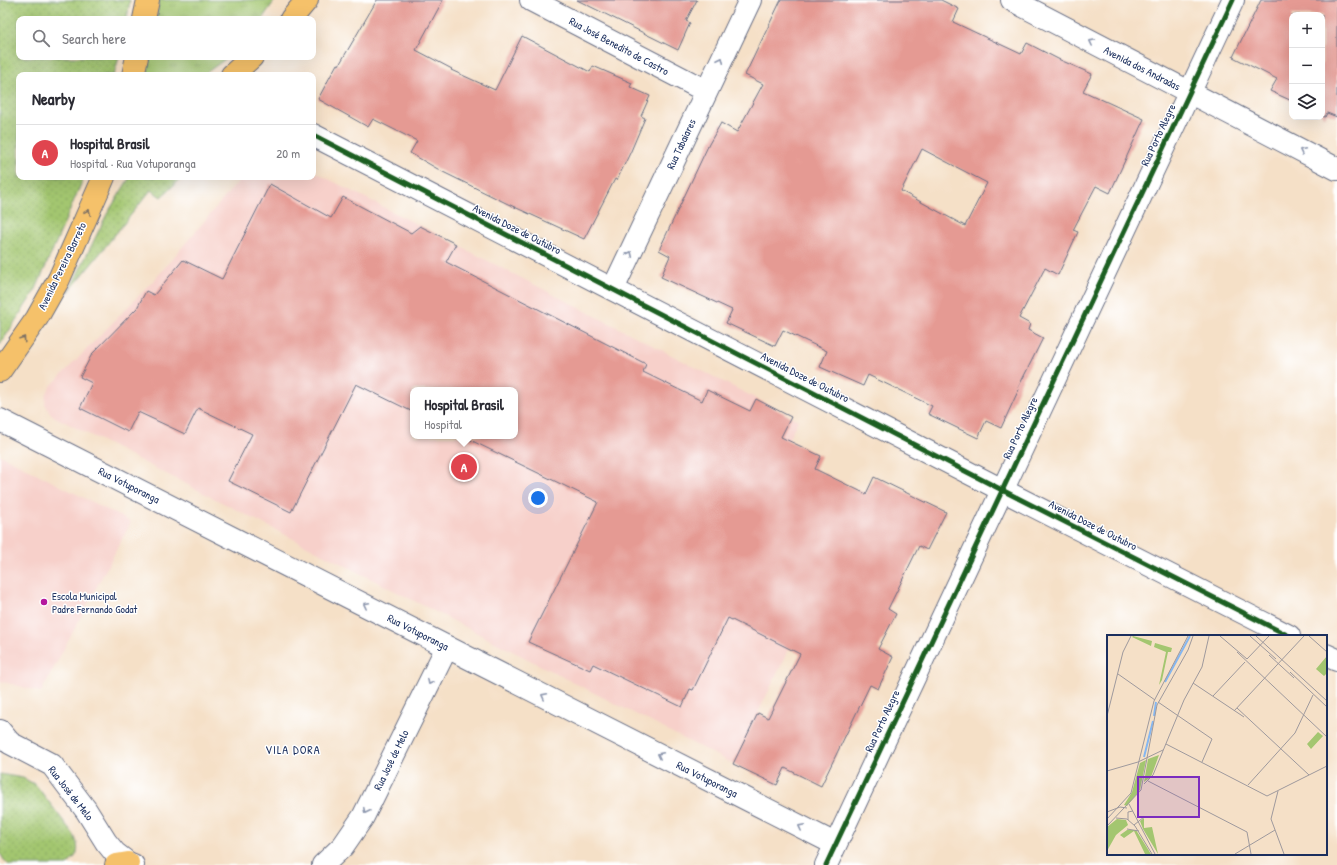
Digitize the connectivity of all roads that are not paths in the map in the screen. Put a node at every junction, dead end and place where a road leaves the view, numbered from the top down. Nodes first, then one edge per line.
1 (148, 0) edge
2 (307, 0) edge
3 (531, 0) edge
4 (750, 0) edge
5 (1012, 0) edge
6 (1233, 0) edge
7 (145, 16) edge
8 (294, 16) edge
9 (136, 60) edge
10 (249, 60) edge
11 (133, 72) edge
12 (235, 72) edge
13 (706, 91) junction
14 (1189, 92) junction
15 (316, 137) edge
16 (1337, 169) edge
17 (103, 180) edge
18 (613, 289) junction
19 (0, 371) edge
20 (0, 420) edge
21 (1002, 490) junction
22 (1287, 635) edge
23 (447, 647) junction
24 (1327, 655) edge
25 (1337, 660) edge
26 (0, 731) edge
27 (835, 844) junction
28 (125, 864) edge
29 (323, 865) edge
30 (826, 865) edge

1 - 7 main road
2 - 8 main road
3 - 13 street, Rua José Benedito de Castro
13 -> 4 street, Rua Tabaiares
14 -> 5 street, Avenida dos Andradas
6 - 14 street, Rua Porto Alegre
9 - 11 main road
10 - 12 main road
18 -> 13 street, Rua Tabaiares
16 -> 14 street, Avenida dos Andradas
14 - 21 street, Rua Porto Alegre
15 - 18 street, Avenida Doze de Outubro
19 -> 17 main road, Avenida Pereira Barreto
18 - 21 street, Avenida Doze de Outubro
23 -> 20 street, Rua Votuporanga
21 - 22 street, Avenida Doze de Outubro
21 - 27 street, Rua Porto Alegre
27 -> 23 street, Rua Votuporanga
23 -> 29 street, Rua José de Melo
24 - 25 street
26 - 28 street, Rua José de Melo
27 - 30 street, Rua Porto Alegre

